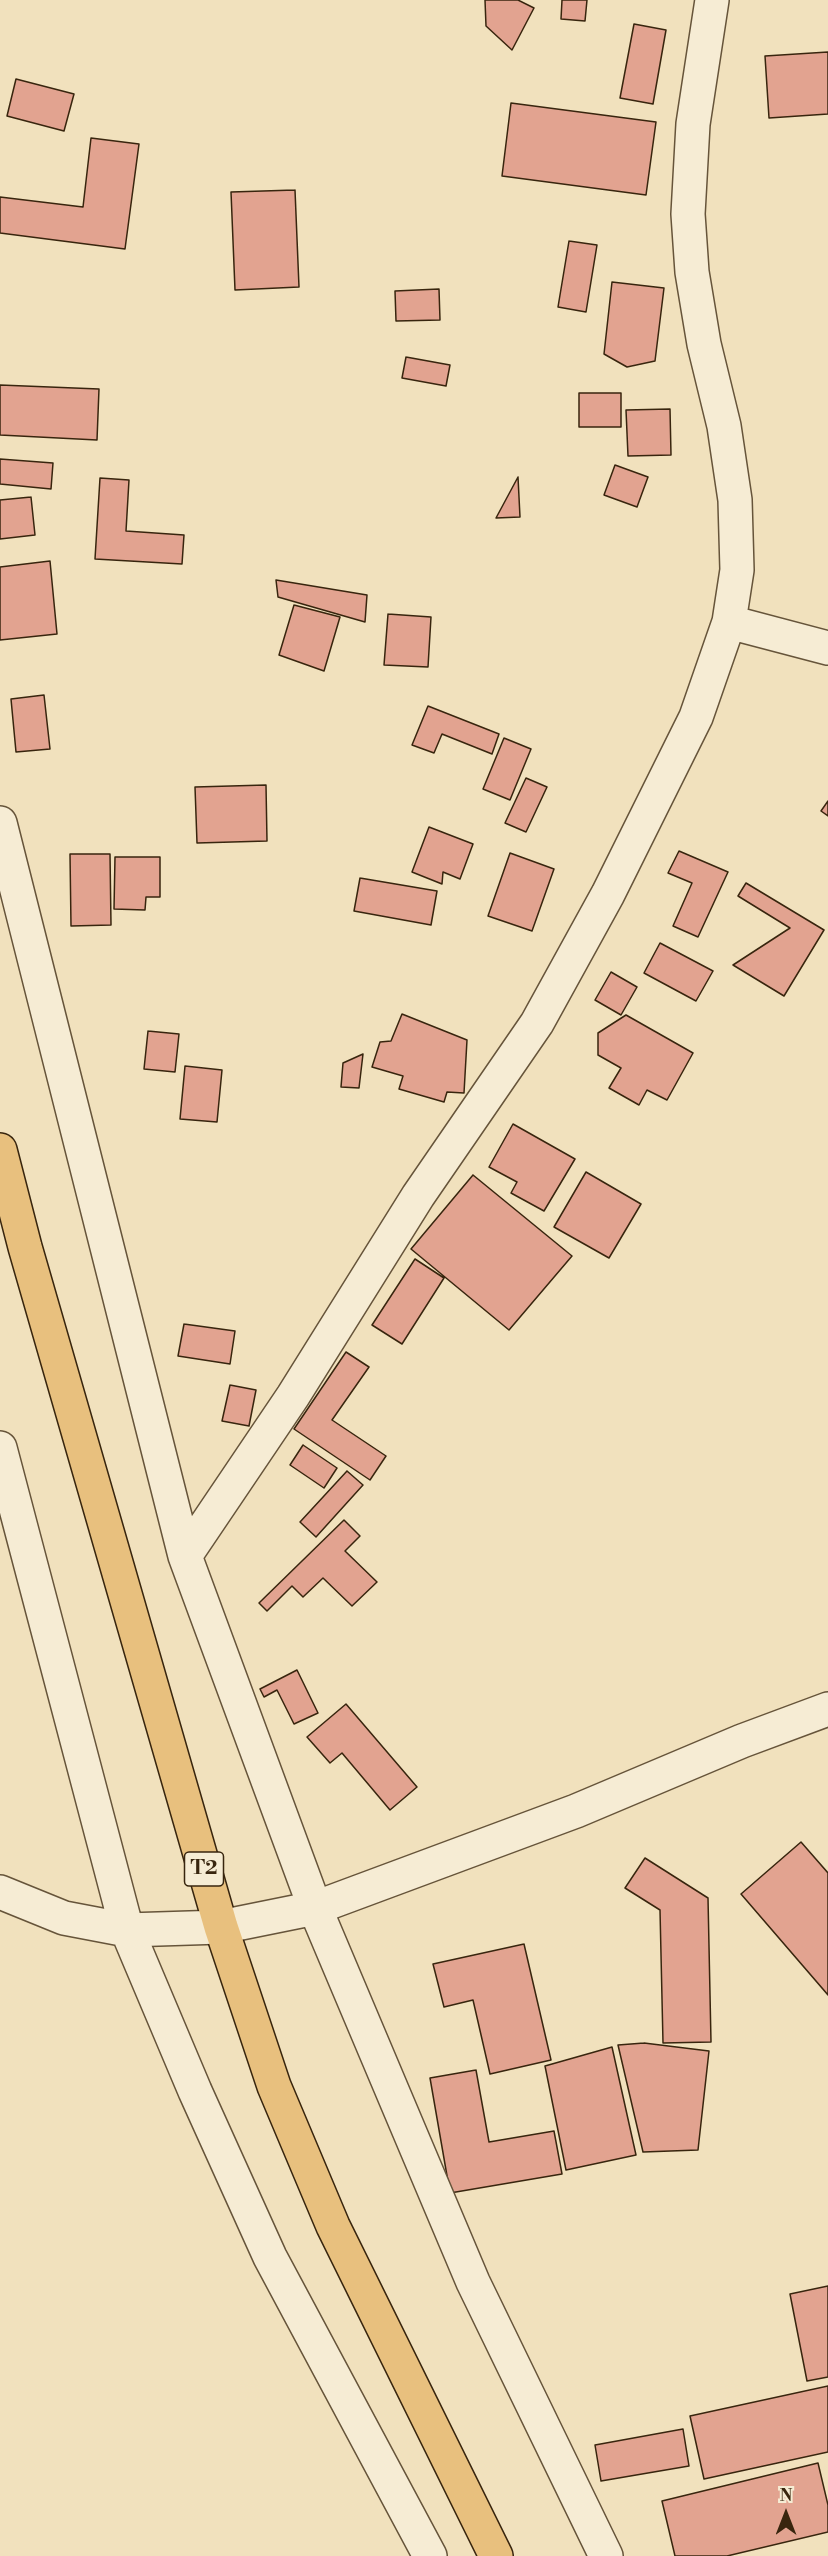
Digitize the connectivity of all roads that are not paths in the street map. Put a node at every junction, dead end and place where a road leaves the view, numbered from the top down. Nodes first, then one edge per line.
1 (712, 0) edge
2 (729, 622) junction
3 (828, 648) edge
4 (0, 823) edge
5 (0, 1150) edge
6 (0, 1448) edge
7 (185, 1556) junction
8 (828, 1709) edge
9 (0, 1892) edge
10 (315, 1908) junction
11 (221, 1928) junction
12 (127, 1930) junction
13 (430, 2556) edge
14 (496, 2556) edge
15 (606, 2556) edge

1 - 2 street
2 - 3 street
2 - 7 street
4 - 7 street
5 - 11 highway, T2
6 - 12 street
7 - 10 street
8 - 10 street
9 - 12 street
10 - 11 street
10 - 15 street
11 - 12 street
11 - 14 highway, T2
12 - 13 street

